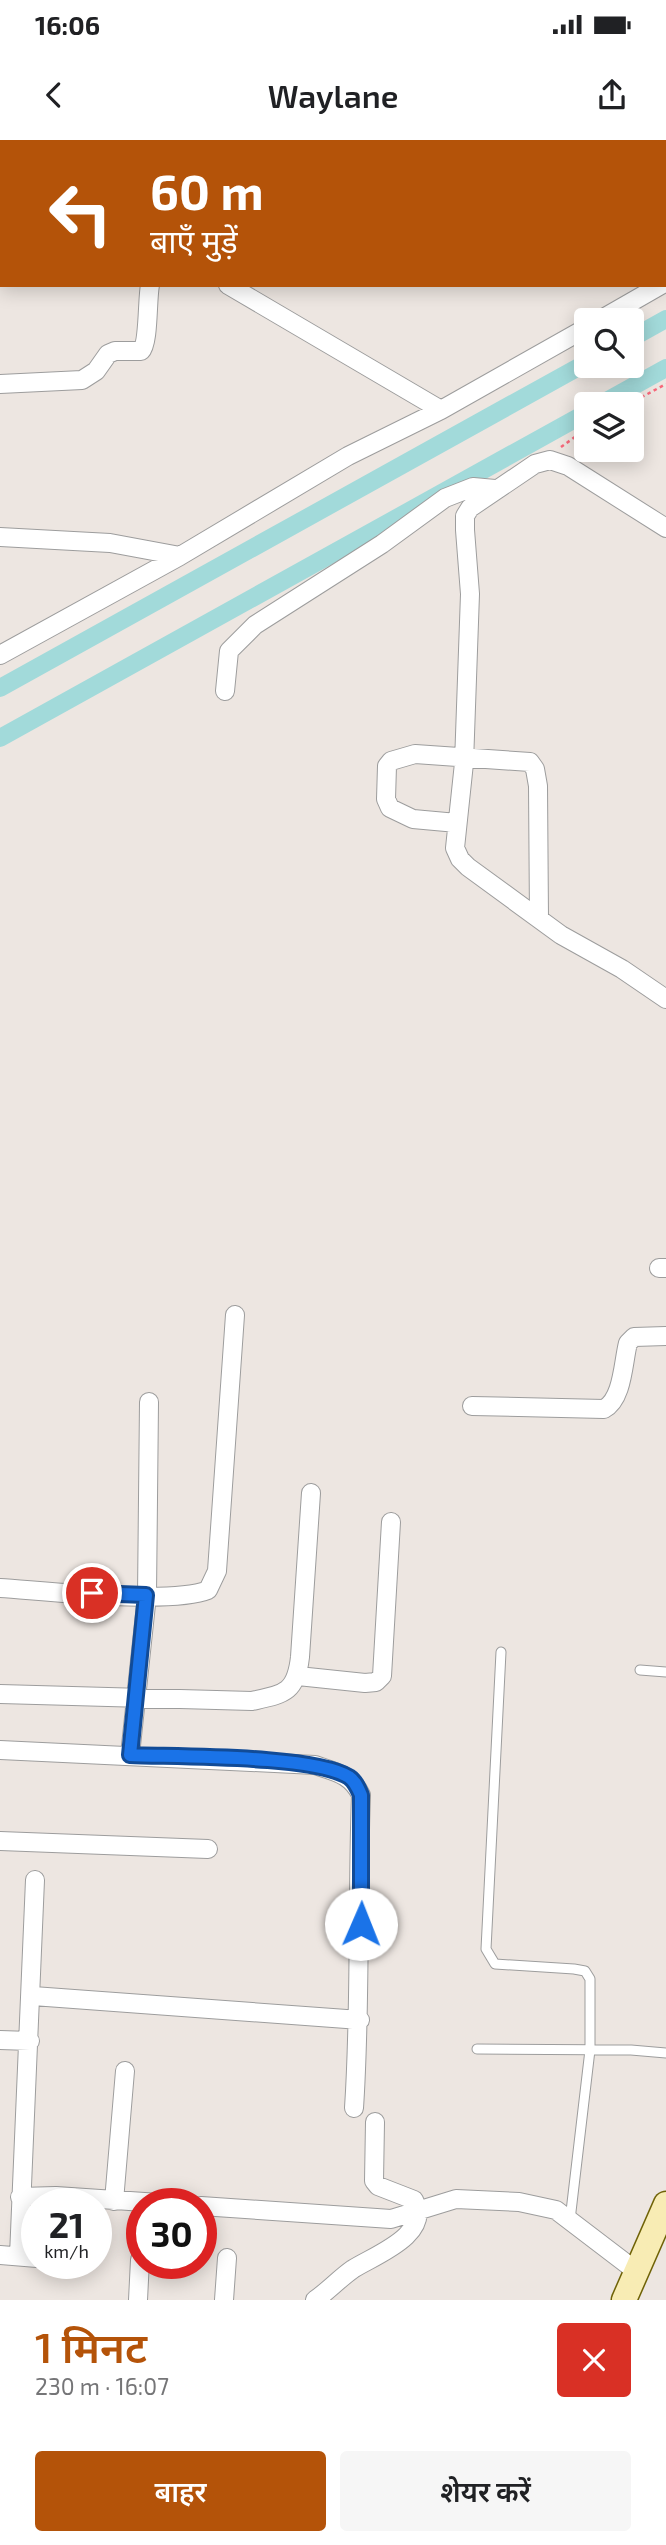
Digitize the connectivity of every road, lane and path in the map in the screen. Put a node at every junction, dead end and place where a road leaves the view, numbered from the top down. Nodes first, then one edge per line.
1 (150, 287) edge
2 (231, 287) edge
3 (659, 287) edge
4 (621, 308) edge
5 (574, 335) edge
6 (0, 384) edge
7 (666, 384) edge
8 (644, 396) edge
9 (441, 410) junction
10 (574, 437) edge
11 (550, 460) junction
12 (495, 489) junction
13 (666, 528) edge
14 (0, 537) edge
15 (180, 556) junction
16 (0, 655) edge
17 (225, 691) dead end
18 (464, 756) junction
19 (457, 823) junction
20 (539, 919) junction
21 (666, 999) edge
22 (235, 1315) dead end
23 (666, 1336) edge
24 (149, 1402) dead end
25 (472, 1406) dead end
26 (311, 1493) dead end
27 (391, 1522) dead end
28 (0, 1588) edge
29 (146, 1595) junction
30 (500, 1652) dead end
31 (640, 1670) dead end
32 (666, 1672) edge
33 (298, 1676) junction
34 (0, 1694) edge
35 (134, 1696) junction
36 (0, 1750) edge
37 (130, 1755) junction
38 (0, 1841) edge
39 (208, 1849) dead end
40 (35, 1881) dead end
41 (33, 1996) junction
42 (360, 2020) junction
43 (0, 2040) edge
44 (30, 2041) junction
45 (477, 2049) dead end
46 (590, 2050) junction
47 (666, 2053) edge
48 (125, 2071) dead end
49 (354, 2108) dead end
50 (375, 2122) dead end
51 (20, 2197) joint
52 (114, 2201) joint
53 (126, 2202) edge
54 (21, 2204) edge
55 (666, 2204) edge
56 (217, 2207) edge
57 (418, 2209) junction
58 (570, 2220) junction
59 (0, 2255) edge
60 (21, 2256) edge
61 (227, 2258) dead end
62 (636, 2271) junction
63 (139, 2279) edge
64 (138, 2300) edge
65 (224, 2300) edge
66 (315, 2300) edge
67 (624, 2300) edge

1 - 6 street
2 - 9 street
3 - 4 street
5 - 9 street
7 - 8 path
9 - 15 street
10 - 11 path
11 - 12 street
11 - 13 street
12 - 17 street
12 - 18 street
14 - 15 street
15 - 16 street
18 - 19 street
18 - 19 street
18 - 20 street
19 - 20 street
20 - 21 street
22 - 29 street
23 - 25 street
24 - 29 street
26 - 33 street
27 - 33 street
28 - 29 street
29 - 35 street
30 - 46 lane
31 - 32 lane
33 - 35 street
34 - 35 street
35 - 37 street
36 - 37 street
37 - 42 street
38 - 39 street
40 - 41 street
41 - 42 street
41 - 44 street
42 - 49 street
43 - 44 street
44 - 51 street
45 - 46 lane
46 - 47 lane
46 - 58 lane
48 - 52 street
50 - 57 street
51 - 54 street
52 - 53 street
55 - 62 street
56 - 57 street
57 - 58 street
57 - 66 street
58 - 62 street
59 - 60 street
61 - 65 street
62 - 67 street
63 - 64 street

